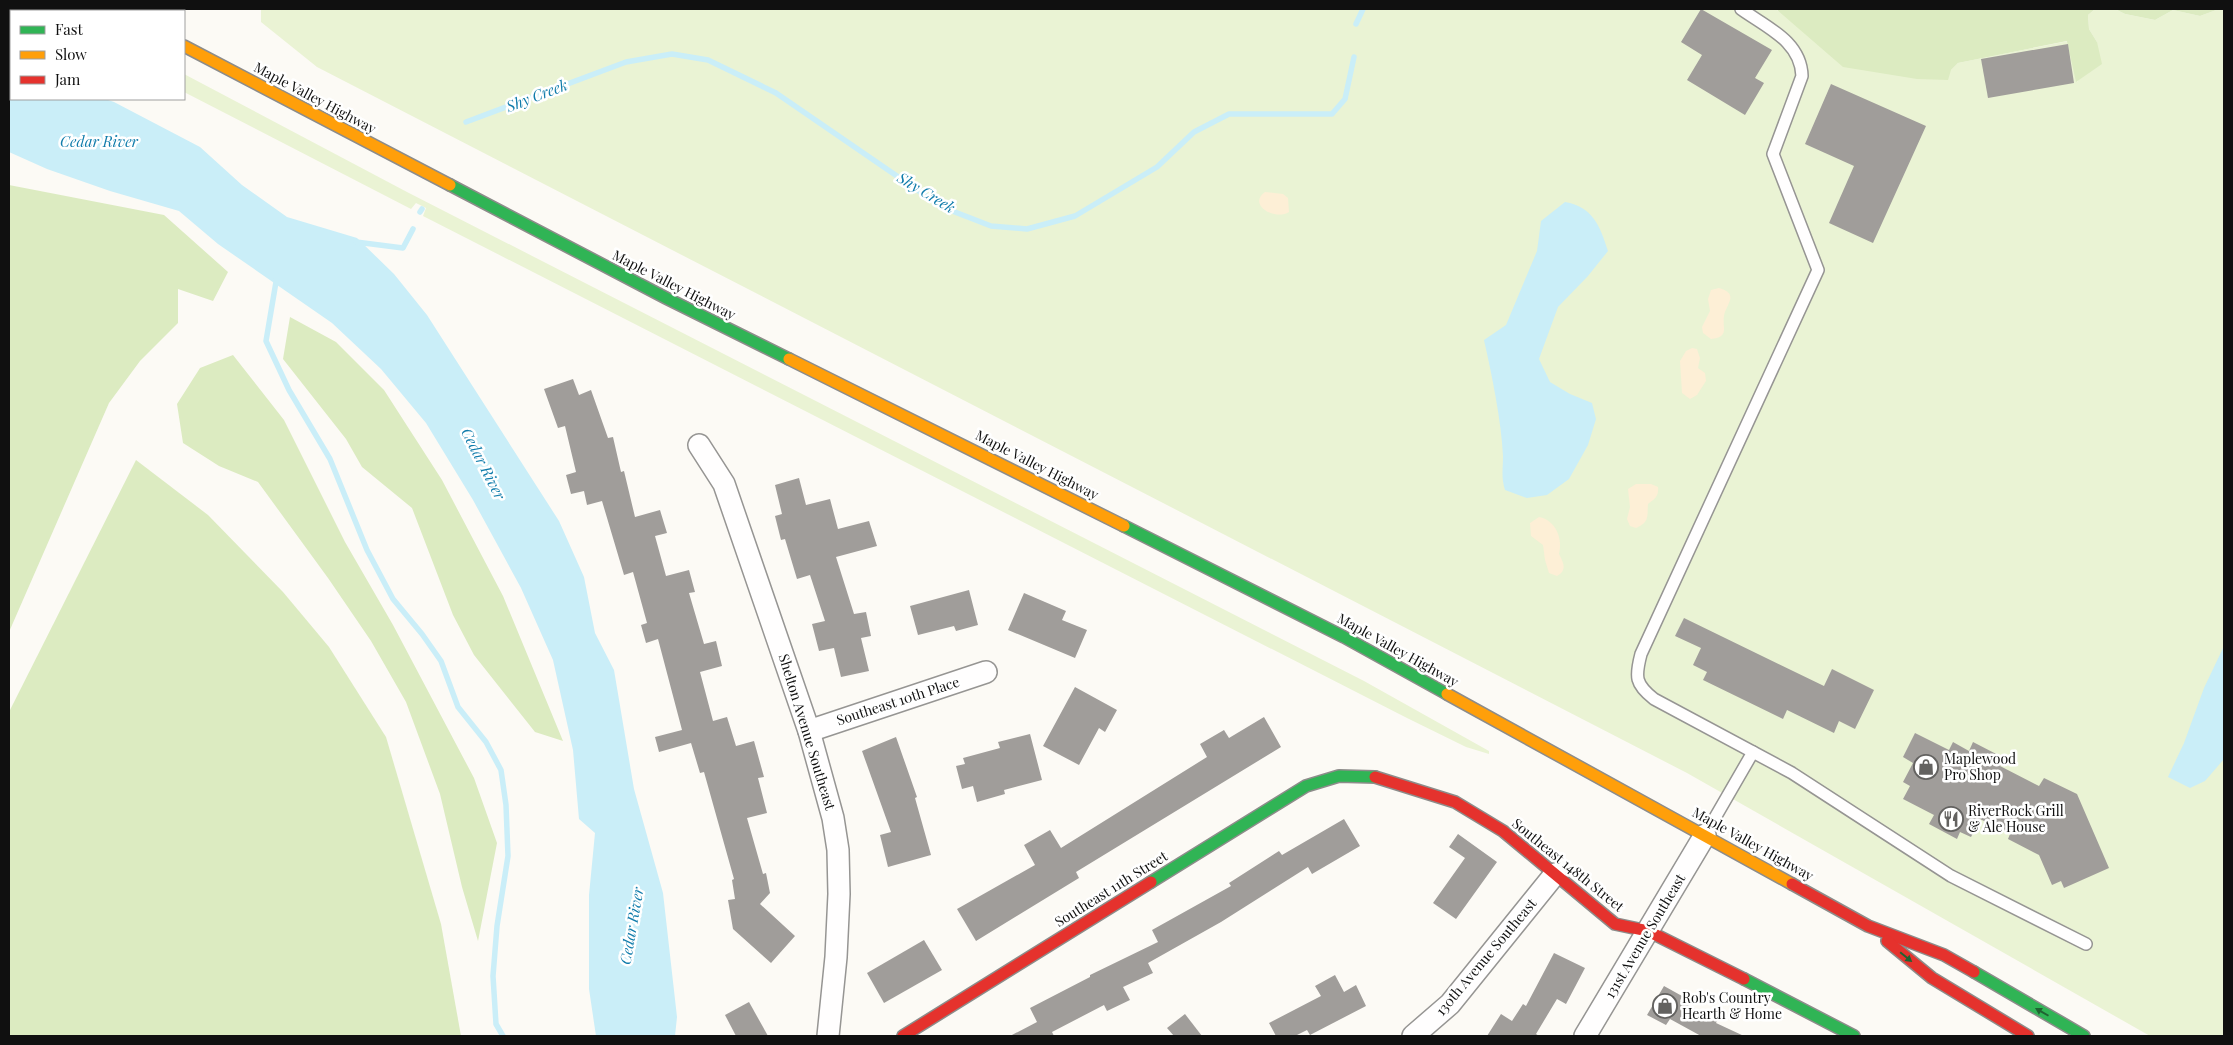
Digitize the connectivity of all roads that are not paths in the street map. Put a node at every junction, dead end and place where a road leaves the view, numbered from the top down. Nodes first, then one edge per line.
1 (1740, 9) edge
2 (185, 47) edge
3 (699, 445) dead end
4 (986, 672) dead end
5 (809, 731) junction
6 (1753, 752) junction
7 (1339, 776) joint
8 (1705, 835) junction
9 (1555, 874) junction
10 (1868, 926) junction
11 (1648, 931) junction
12 (2086, 944) dead end
13 (1423, 1034) edge
14 (828, 1036) edge
15 (903, 1036) edge
16 (1585, 1036) edge
17 (1854, 1036) edge
18 (2028, 1036) edge
19 (2084, 1036) edge

1 - 6 lane
2 - 8 main road, Maple Valley Highway
3 - 5 street, Shelton Avenue Southeast
4 - 5 street, Southeast 10th Place
5 - 14 street, Shelton Avenue Southeast
6 - 8 lane
6 - 12 lane
7 - 9 main road, Southeast 148th Street
7 - 15 main road, Southeast 11th Street
8 - 10 main road, Maple Valley Highway
8 - 11 street, 131st Avenue Southeast
9 - 11 main road, Southeast 148th Street
9 - 13 street, 130th Avenue Southeast
10 -> 18 main road, Maple Valley Highway
19 -> 10 main road, Maple Valley Highway
11 - 16 street, 131st Avenue Southeast
11 - 17 main road, Southeast 148th Street

